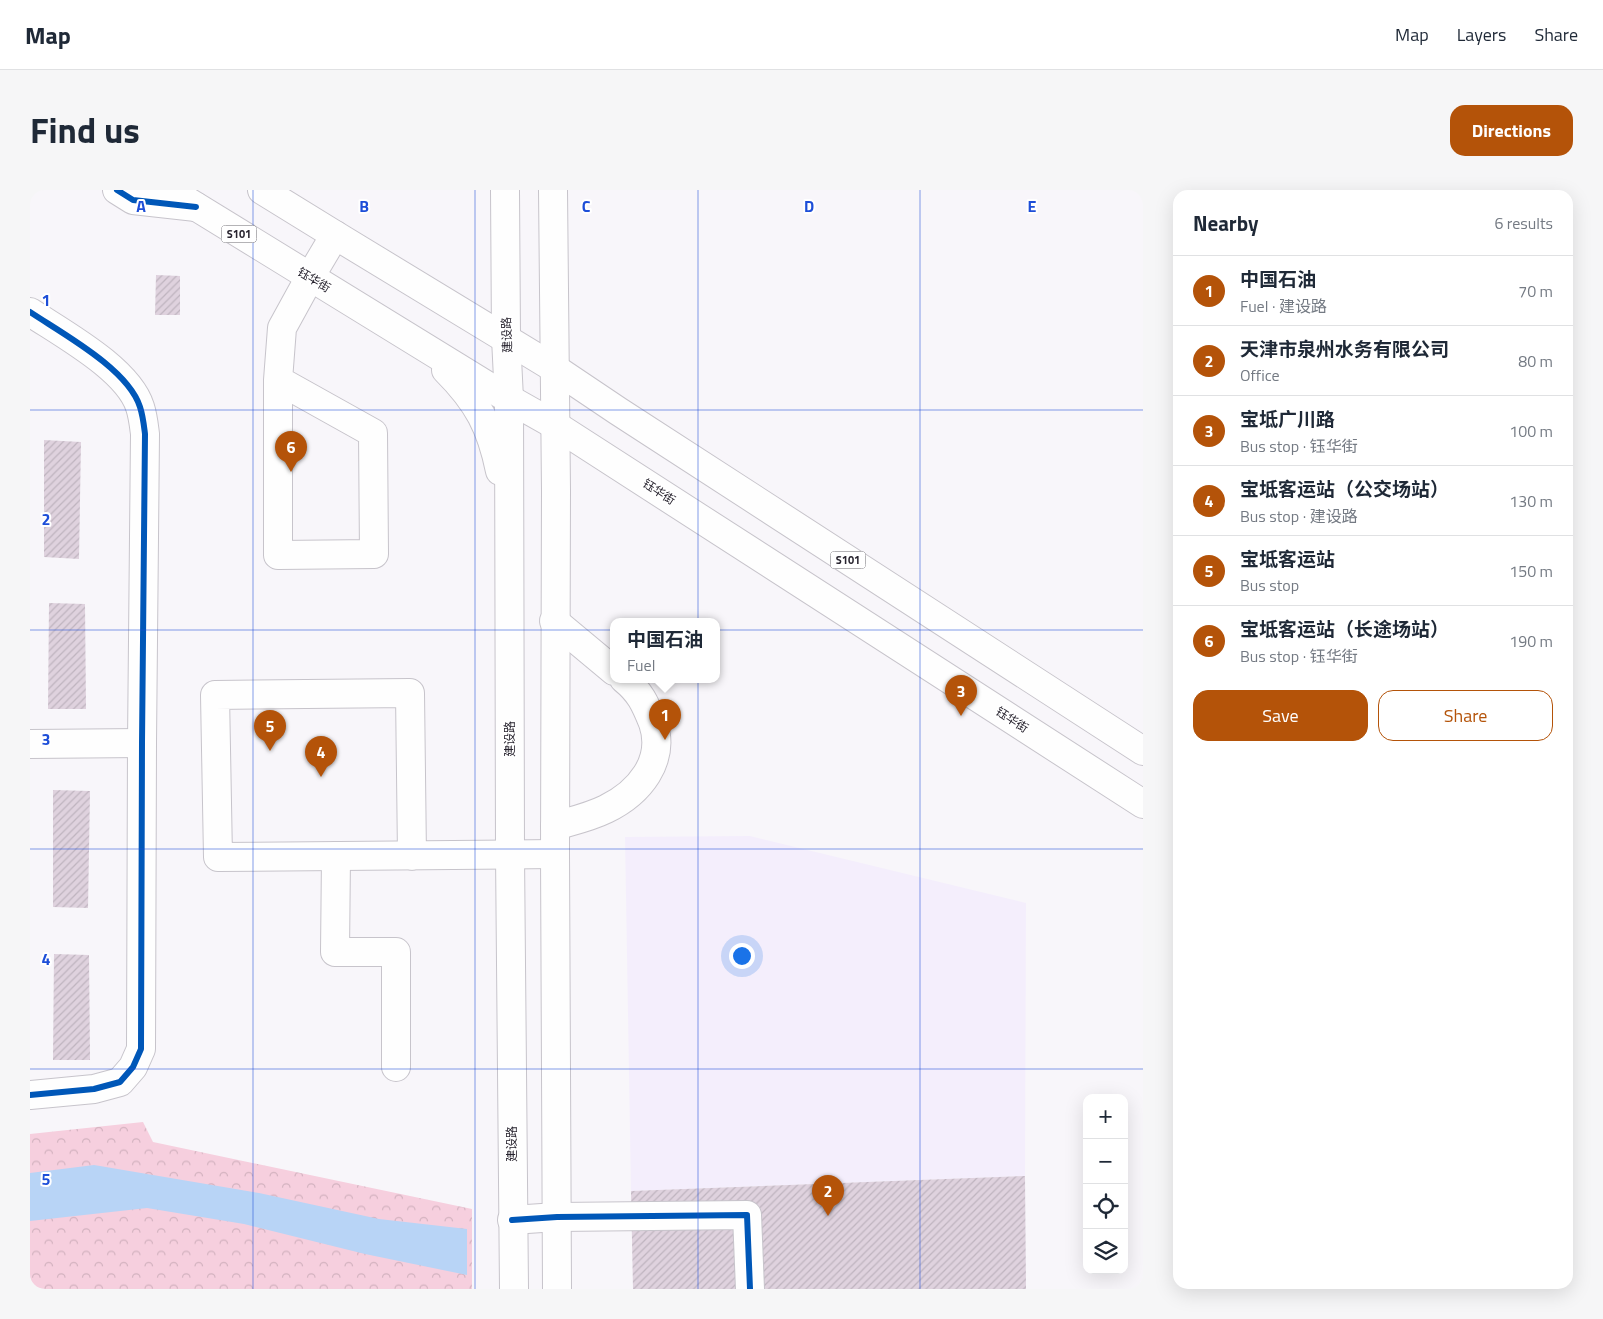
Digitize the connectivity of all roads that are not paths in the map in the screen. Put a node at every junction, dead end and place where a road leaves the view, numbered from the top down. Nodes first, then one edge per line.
1 (117, 190) edge
2 (169, 190) edge
3 (262, 190) edge
4 (505, 190) edge
5 (553, 190) edge
6 (196, 207) junction
7 (335, 236) junction
8 (310, 276) junction
9 (425, 290) junction
10 (30, 312) edge
11 (506, 338) junction
12 (417, 342) junction
13 (554, 368) junction
14 (508, 371) junction
15 (278, 380) junction
16 (518, 404) junction
17 (556, 425) junction
18 (509, 519) junction
19 (556, 522) junction
20 (554, 622) junction
21 (610, 667) edge
22 (629, 683) edge
23 (142, 743) junction
24 (30, 744) edge
25 (1143, 751) edge
26 (1143, 804) edge
27 (555, 826) junction
28 (510, 854) junction
29 (555, 854) junction
30 (336, 856) junction
31 (412, 856) junction
32 (396, 1067) dead end
33 (30, 1096) edge
34 (557, 1217) junction
35 (512, 1220) junction
36 (514, 1289) edge
37 (557, 1289) edge
38 (750, 1289) edge

1 - 6 main road
2 - 6 main road, 钰华街 / S101
3 - 7 main road, S101
4 - 11 main road, 建设路
5 - 13 main road
6 - 8 main road, 钰华街 / S101
7 - 8 main road
7 - 9 main road, S101
8 - 12 main road, 钰华街 / S101
8 - 15 main road
9 - 11 main road, S101
9 - 14 main road
10 - 23 main road
11 - 13 main road, S101
11 - 14 main road, 建设路
12 - 16 main road, 钰华街 / S101
12 - 18 main road
13 - 17 main road
13 - 25 main road, S101
14 - 16 main road, 建设路
15 - 15 main road
16 - 17 main road, 钰华街 / S101
16 - 18 main road, 建设路
16 - 19 main road
17 - 19 main road
17 - 26 main road, 钰华街 / S101
18 - 28 main road, 建设路
19 - 20 main road
20 - 21 main road
20 - 27 main road
22 - 27 main road
23 - 24 main road
23 - 33 main road
27 - 29 main road
28 - 29 main road
28 - 31 main road
28 - 35 main road, 建设路
29 - 34 main road
30 - 31 main road
30 - 31 main road
30 - 32 main road
34 - 35 main road
34 - 37 main road
34 - 38 main road
35 - 36 main road, 建设路

